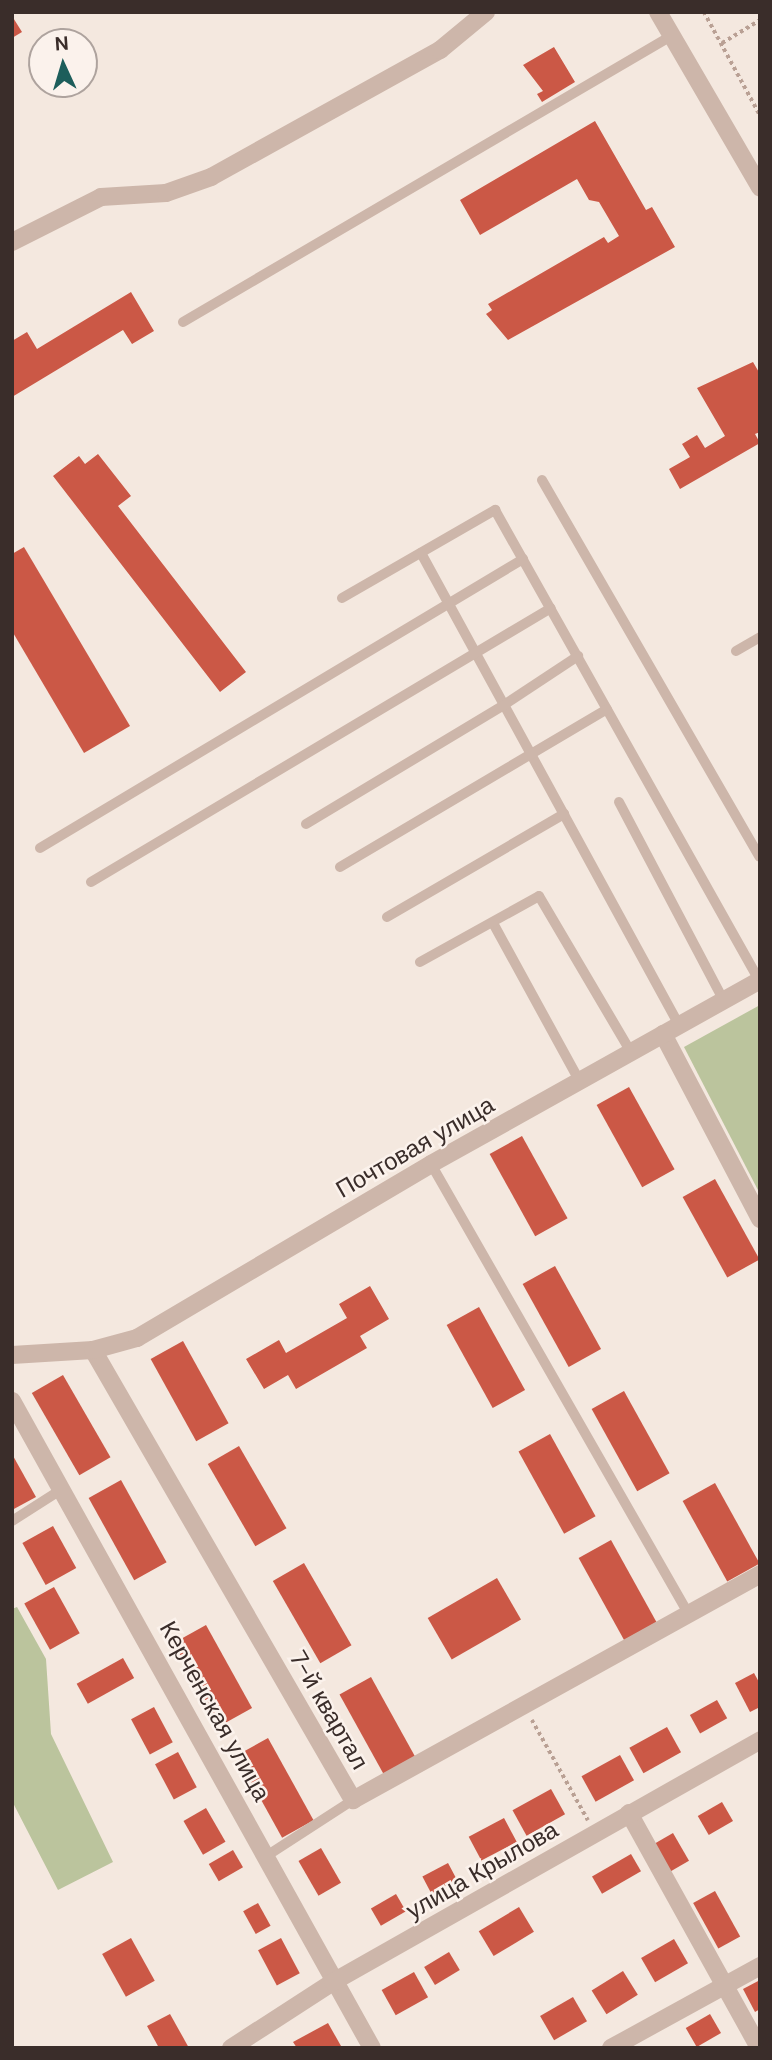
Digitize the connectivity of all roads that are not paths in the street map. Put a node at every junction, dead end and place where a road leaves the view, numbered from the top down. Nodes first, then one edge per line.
1 (485, 12) edge
2 (658, 12) edge
3 (671, 36) junction
4 (760, 187) edge
5 (12, 242) edge
6 (183, 322) dead end
7 (542, 480) dead end
8 (421, 553) junction
9 (523, 559) junction
10 (342, 598) dead end
11 (449, 604) junction
12 (551, 608) junction
13 (760, 637) edge
14 (736, 651) dead end
15 (475, 652) junction
16 (578, 656) junction
17 (505, 705) junction
18 (607, 709) junction
19 (531, 754) junction
20 (619, 802) dead end
21 (564, 814) junction
22 (306, 824) dead end
23 (40, 848) dead end
24 (760, 857) edge
25 (340, 867) dead end
26 (91, 882) dead end
27 (387, 917) dead end
28 (493, 923) junction
29 (420, 962) dead end
30 (760, 980) edge
31 (724, 1001) junction
32 (679, 1025) junction
33 (663, 1034) junction
34 (631, 1052) junction
35 (580, 1082) junction
36 (431, 1164) junction
37 (760, 1219) edge
38 (93, 1350) junction
39 (12, 1355) edge
40 (12, 1401) edge
41 (62, 1489) junction
42 (12, 1521) edge
43 (760, 1574) edge
44 (688, 1614) junction
45 (760, 1741) edge
46 (353, 1800) junction
47 (629, 1813) junction
48 (268, 1855) junction
49 (760, 1966) edge
50 (333, 1982) junction
51 (724, 1989) junction
52 (231, 2048) edge
53 (372, 2048) edge
54 (611, 2048) edge
55 (759, 2048) edge

1 - 5 street
2 - 3 street
3 - 4 street
3 - 6 lane
7 - 24 lane
8 - 9 lane
8 - 10 lane
8 - 11 lane
9 - 11 lane
9 - 12 lane
11 - 15 lane
11 - 23 lane
12 - 15 lane
12 - 16 lane
13 - 14 lane
15 - 17 lane
15 - 26 lane
16 - 17 lane
16 - 18 lane
17 - 19 lane
17 - 22 lane
18 - 19 lane
18 - 30 lane
19 - 21 lane
19 - 25 lane
20 - 31 lane
21 - 27 lane
21 - 32 lane
28 - 29 lane
28 - 34 lane
28 - 35 lane
30 - 31 street, Почтовая улица
31 - 32 street, Почтовая улица
32 - 33 street, Почтовая улица
33 - 34 street, Почтовая улица
33 - 37 street
34 - 35 street, Почтовая улица
35 - 36 street, Почтовая улица
36 - 38 street, Почтовая улица
36 - 44 lane
38 - 39 street, Почтовая улица
38 - 46 street, 7-й квартал
40 - 41 street, Керченская улица
41 - 42 lane
41 - 48 street, Керченская улица
43 - 44 street, 7-й квартал
44 - 46 street, 7-й квартал
45 - 47 street, улица Крылова
46 - 48 lane
47 - 50 street, улица Крылова
47 - 51 street
48 - 50 street, Керченская улица
49 - 51 street
50 - 52 street, улица Крылова
50 - 53 street, Керченская улица
51 - 54 street
51 - 55 street

